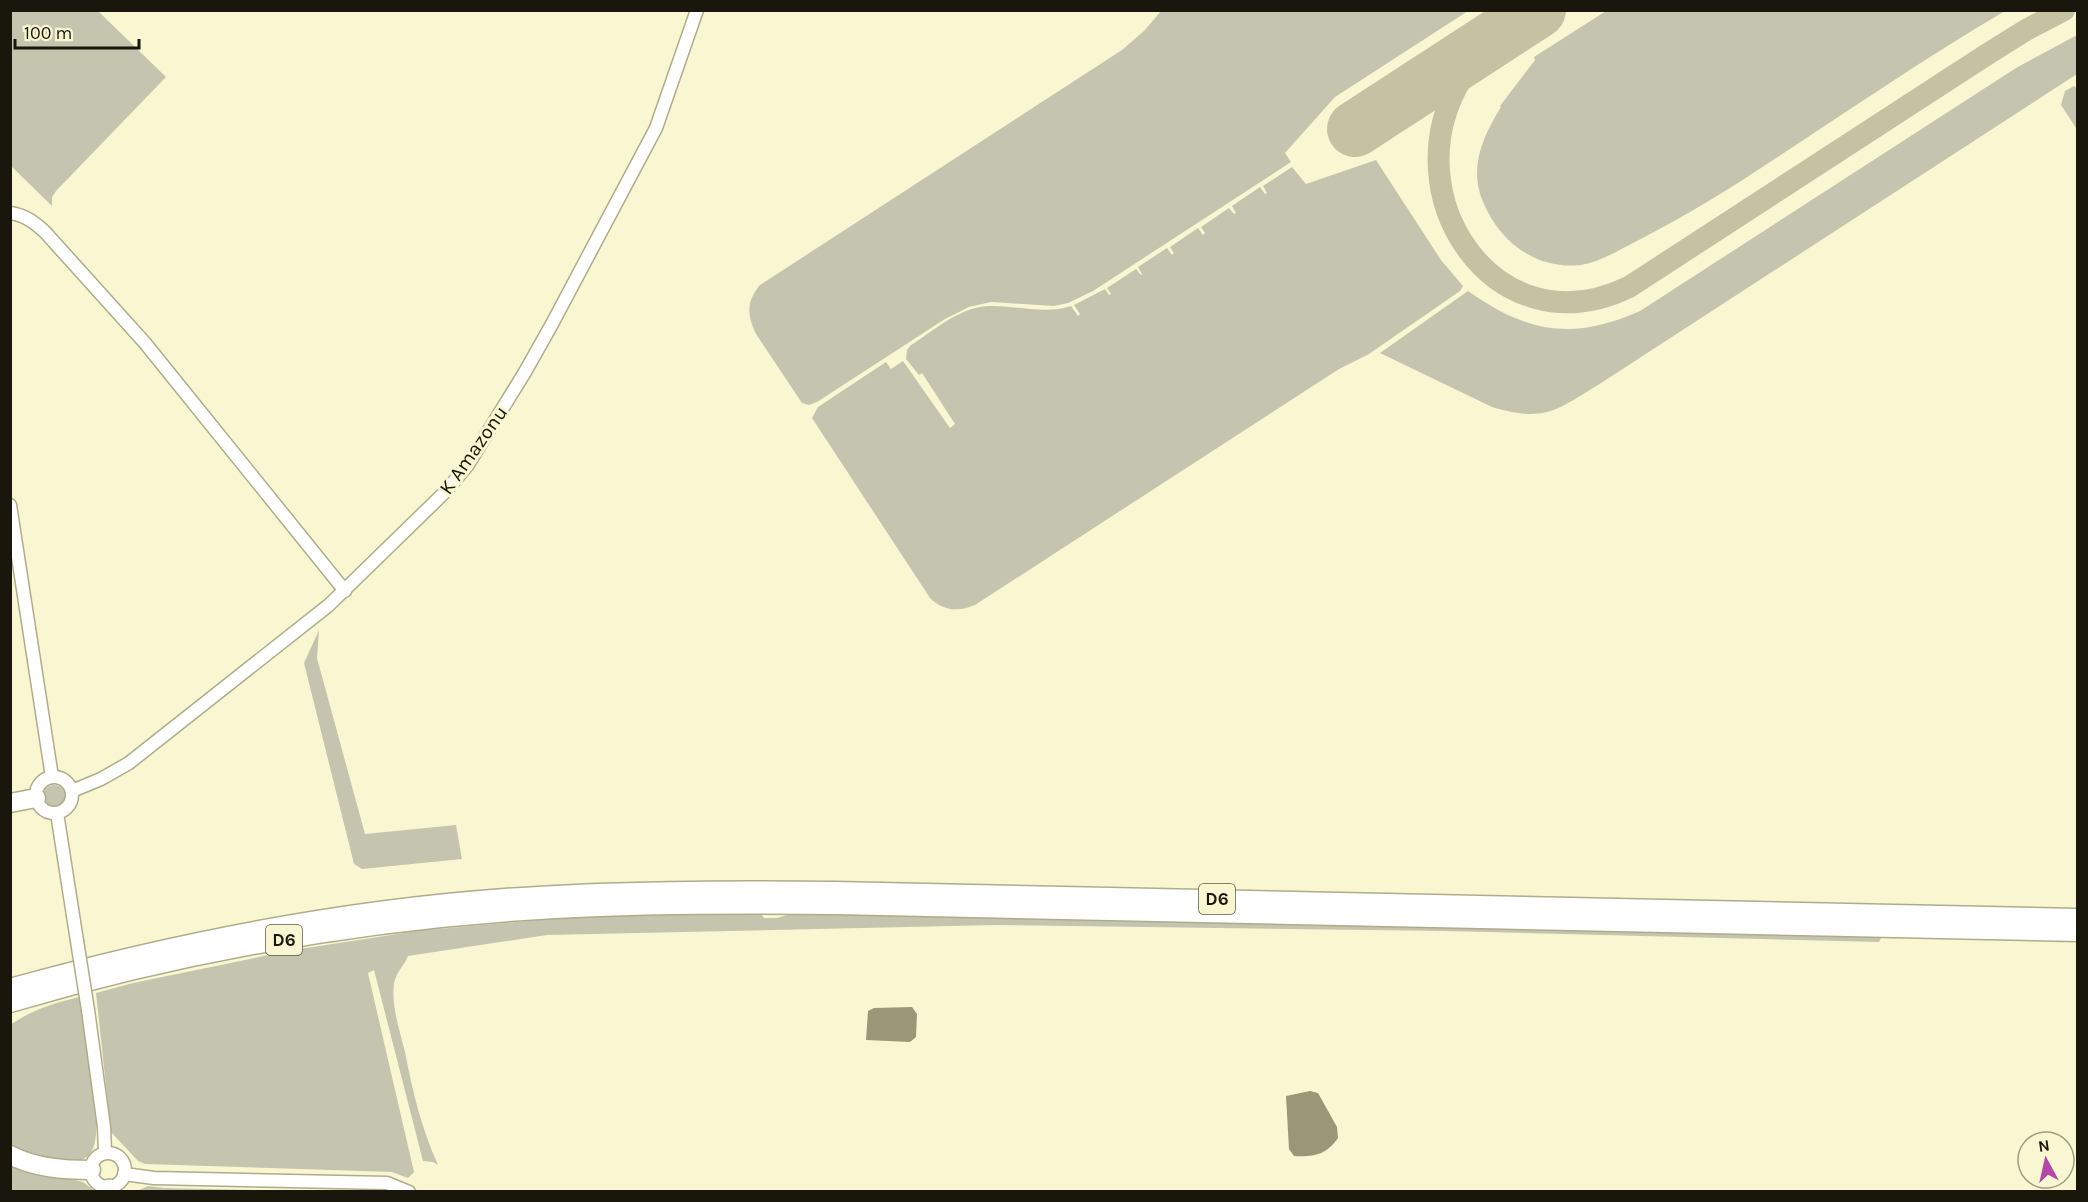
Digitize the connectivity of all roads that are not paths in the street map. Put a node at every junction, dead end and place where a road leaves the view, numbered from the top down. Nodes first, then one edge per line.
1 (697, 10) edge
2 (10, 213) edge
3 (10, 505) edge
4 (345, 591) junction
5 (52, 777) junction
6 (72, 791) junction
7 (36, 798) junction
8 (10, 803) edge
9 (57, 813) junction
10 (2078, 918) edge
11 (2078, 932) edge
12 (55, 976) junction
13 (98, 979) junction
14 (10, 980) edge
15 (10, 988) edge
16 (10, 1003) edge
17 (10, 1014) edge
18 (105, 1153) junction
19 (10, 1155) edge
20 (91, 1170) junction
21 (124, 1174) junction
22 (109, 1189) edge
23 (409, 1191) edge

1 - 4 street, K Amazonu
2 - 4 street
3 - 5 street
4 - 6 street, K Amazonu
5 - 6 street
5 - 7 street
6 - 9 street
7 - 8 highway
7 - 9 street
9 - 18 street, bridge
10 - 12 highway, D6
11 - 13 highway, D6
12 - 14 highway
12 - 15 highway, D6
13 - 16 highway, D6
13 - 17 highway
18 - 20 street
18 - 21 street
19 - 20 highway
20 - 22 street
21 - 22 street
21 - 23 street

